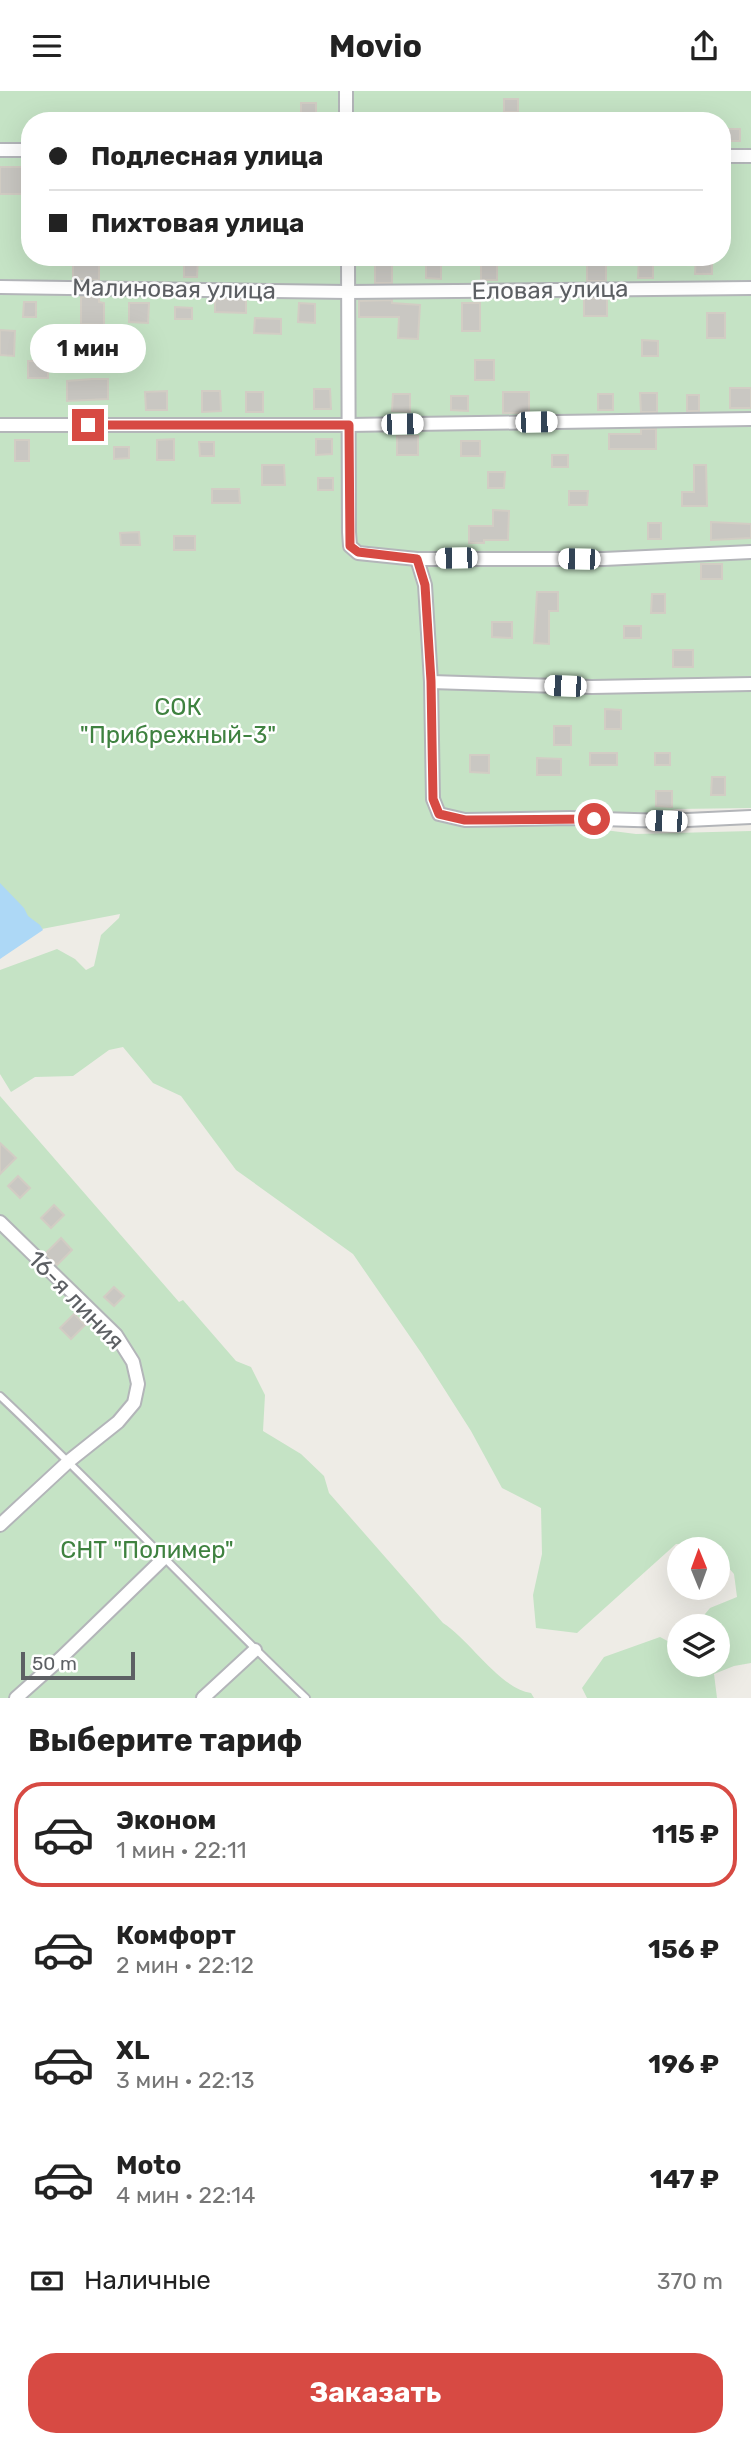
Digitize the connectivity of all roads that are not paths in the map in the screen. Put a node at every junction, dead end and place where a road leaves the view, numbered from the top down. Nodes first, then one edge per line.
1 (346, 91) edge
2 (346, 112) edge
3 (0, 150) edge
4 (21, 150) edge
5 (731, 156) edge
6 (751, 156) edge
7 (348, 266) edge
8 (0, 287) edge
9 (751, 288) edge
10 (348, 292) junction
11 (751, 419) edge
12 (0, 425) edge
13 (349, 425) junction
14 (751, 552) edge
15 (417, 559) junction
16 (431, 681) junction
17 (751, 684) edge
18 (751, 817) edge
19 (0, 1222) edge
20 (0, 1396) edge
21 (69, 1461) junction
22 (0, 1525) edge
23 (163, 1559) junction
24 (255, 1650) junction
25 (16, 1698) edge
26 (203, 1698) edge
27 (306, 1698) edge

1 - 2 street
3 - 4 street
5 - 6 street
7 - 10 street
8 - 10 street, Малиновая улица
9 - 10 street, Еловая улица
10 - 13 street
11 - 13 street
12 - 13 street
13 - 15 street
14 - 15 street
15 - 16 street
16 - 17 street
16 - 18 street
19 - 21 street, 16-я линия
20 - 21 lane
21 - 22 street, 16-я линия
21 - 23 lane
23 - 24 lane
23 - 25 street
24 - 26 street
24 - 27 lane

